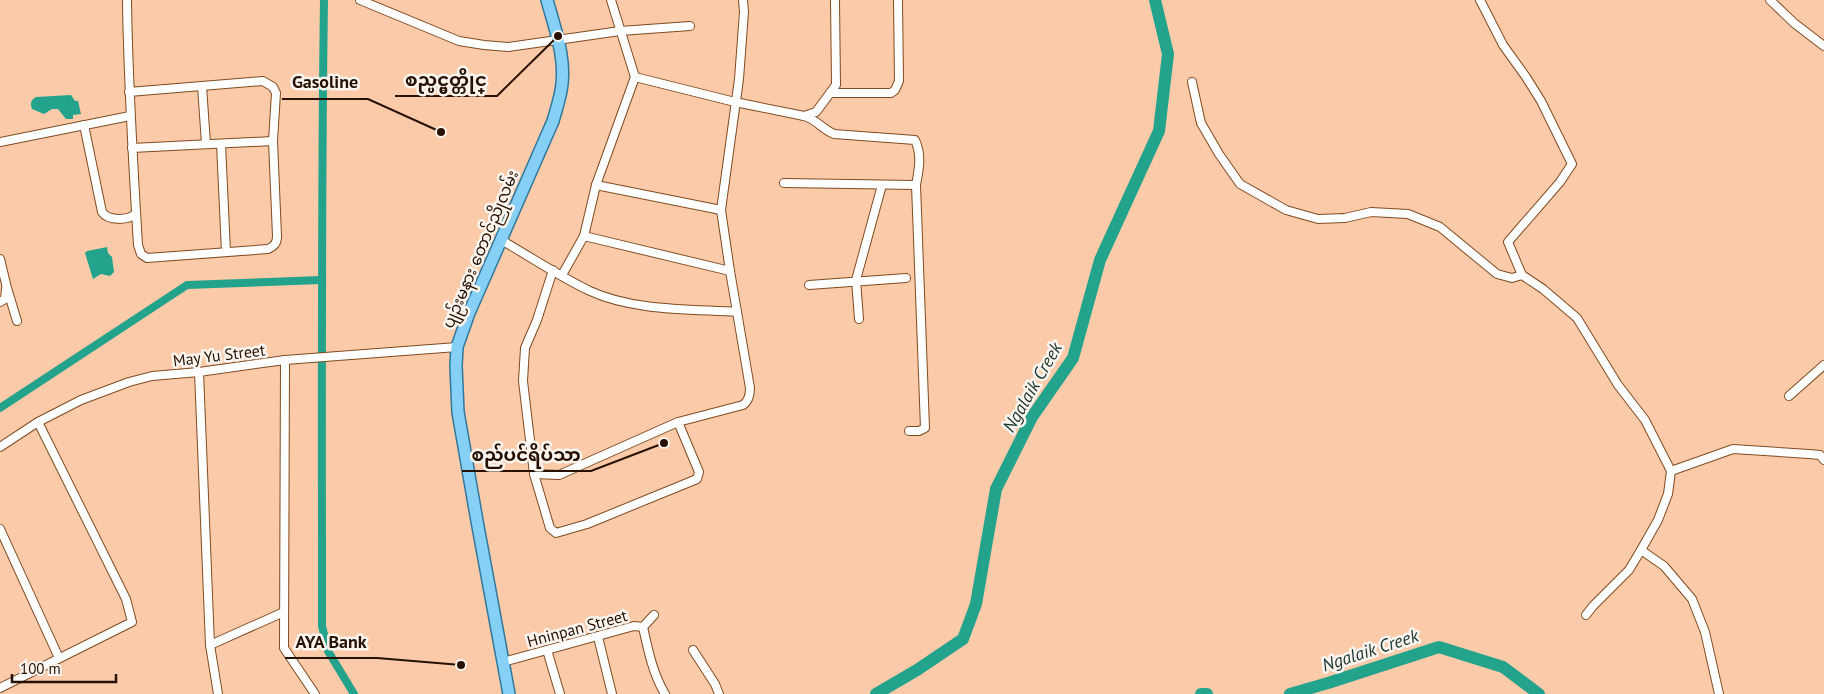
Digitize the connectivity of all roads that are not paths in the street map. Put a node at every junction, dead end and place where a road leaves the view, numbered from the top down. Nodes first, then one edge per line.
1 (127, 0) edge
2 (360, 0) edge
3 (546, 0) edge
4 (611, 0) edge
5 (743, 0) edge
6 (835, 0) edge
7 (898, 0) edge
8 (1480, 0) edge
9 (1770, 0) edge
10 (690, 26) dead end
11 (620, 31) junction
12 (558, 39) junction
13 (1824, 46) edge
14 (635, 77) junction
15 (1192, 82) dead end
16 (202, 86) junction
17 (129, 92) junction
18 (830, 93) junction
19 (735, 102) junction
20 (130, 116) junction
21 (804, 116) junction
22 (84, 125) junction
23 (273, 141) junction
24 (0, 142) edge
25 (206, 144) junction
26 (221, 144) junction
27 (132, 148) junction
28 (784, 183) dead end
29 (596, 185) junction
30 (882, 185) junction
31 (916, 185) junction
32 (721, 210) junction
33 (136, 213) junction
34 (584, 236) junction
35 (501, 240) junction
36 (226, 252) junction
37 (0, 259) edge
38 (553, 270) junction
39 (730, 271) junction
40 (1522, 274) junction
41 (562, 276) junction
42 (906, 278) dead end
43 (856, 282) junction
44 (809, 285) dead end
45 (6, 288) junction
46 (0, 302) edge
47 (737, 312) junction
48 (859, 319) dead end
49 (17, 321) dead end
50 (457, 347) junction
51 (285, 360) junction
52 (1824, 365) edge
53 (200, 372) junction
54 (1789, 396) dead end
55 (38, 422) junction
56 (678, 422) junction
57 (909, 431) dead end
58 (0, 447) edge
59 (1824, 460) edge
60 (1671, 471) junction
61 (534, 474) junction
62 (0, 529) edge
63 (1641, 550) junction
64 (284, 612) junction
65 (654, 615) dead end
66 (1586, 615) dead end
67 (643, 627) junction
68 (598, 636) junction
69 (210, 645) junction
70 (547, 650) junction
71 (693, 650) dead end
72 (59, 658) junction
73 (503, 662) junction
74 (0, 688) edge
75 (218, 694) edge
76 (315, 694) edge
77 (509, 694) edge
78 (560, 694) edge
79 (612, 694) edge
80 (666, 694) edge
81 (719, 694) edge
82 (1719, 694) edge

1 - 17 street
2 - 12 street
3 - 12 main road, ပျဉ်းမနား တောင်ညိုလမ်း
4 - 11 street
5 - 19 street
6 - 18 street
7 - 18 street
8 - 40 street
9 - 13 street
10 - 11 street
11 - 12 street
11 - 14 street
12 - 35 main road, ပျဉ်းမနား တောင်ညိုလမ်း
14 - 19 street
14 - 29 street
15 - 40 street
16 - 17 street
16 - 23 street
16 - 25 street
17 - 20 street
18 - 21 street
19 - 21 street
19 - 32 street
20 - 22 street
20 - 27 street
21 - 31 street
22 - 24 street
22 - 33 street
23 - 26 street
23 - 36 street
25 - 26 street
25 - 27 street
26 - 36 street
27 - 33 street
28 - 30 street
29 - 32 street
29 - 34 street
30 - 31 street
30 - 43 street
31 - 57 street
32 - 39 street
33 - 36 street
34 - 39 street
34 - 41 street
35 - 38 street
35 - 50 main road, ပျဉ်းမနား တောင်ညိုလမ်း
37 - 45 street
38 - 41 street
38 - 61 street
39 - 47 street
40 - 60 street
41 - 47 street
42 - 43 street
43 - 44 street
43 - 48 street
45 - 46 street
45 - 49 street
47 - 56 street
50 - 51 street, May Yu Street
50 - 73 main road, ပျဉ်းမနား တောင်ညိုလမ်း
51 - 53 street, May Yu Street
51 - 64 street
52 - 54 street
53 - 55 street, May Yu Street
53 - 69 street
55 - 58 street, May Yu Street
55 - 72 street
56 - 61 street
56 - 61 street
59 - 60 street
60 - 63 street
62 - 72 street
63 - 66 street
63 - 82 street
64 - 69 street
64 - 76 street
65 - 67 street, Hninpan Street
67 - 68 street, Hninpan Street
67 - 80 street
68 - 70 street, Hninpan Street
68 - 79 street
69 - 75 street
70 - 73 street, Hninpan Street
70 - 78 street
71 - 81 street
72 - 74 street
73 - 77 main road, ပျဉ်းမနား တောင်ညိုလမ်း

